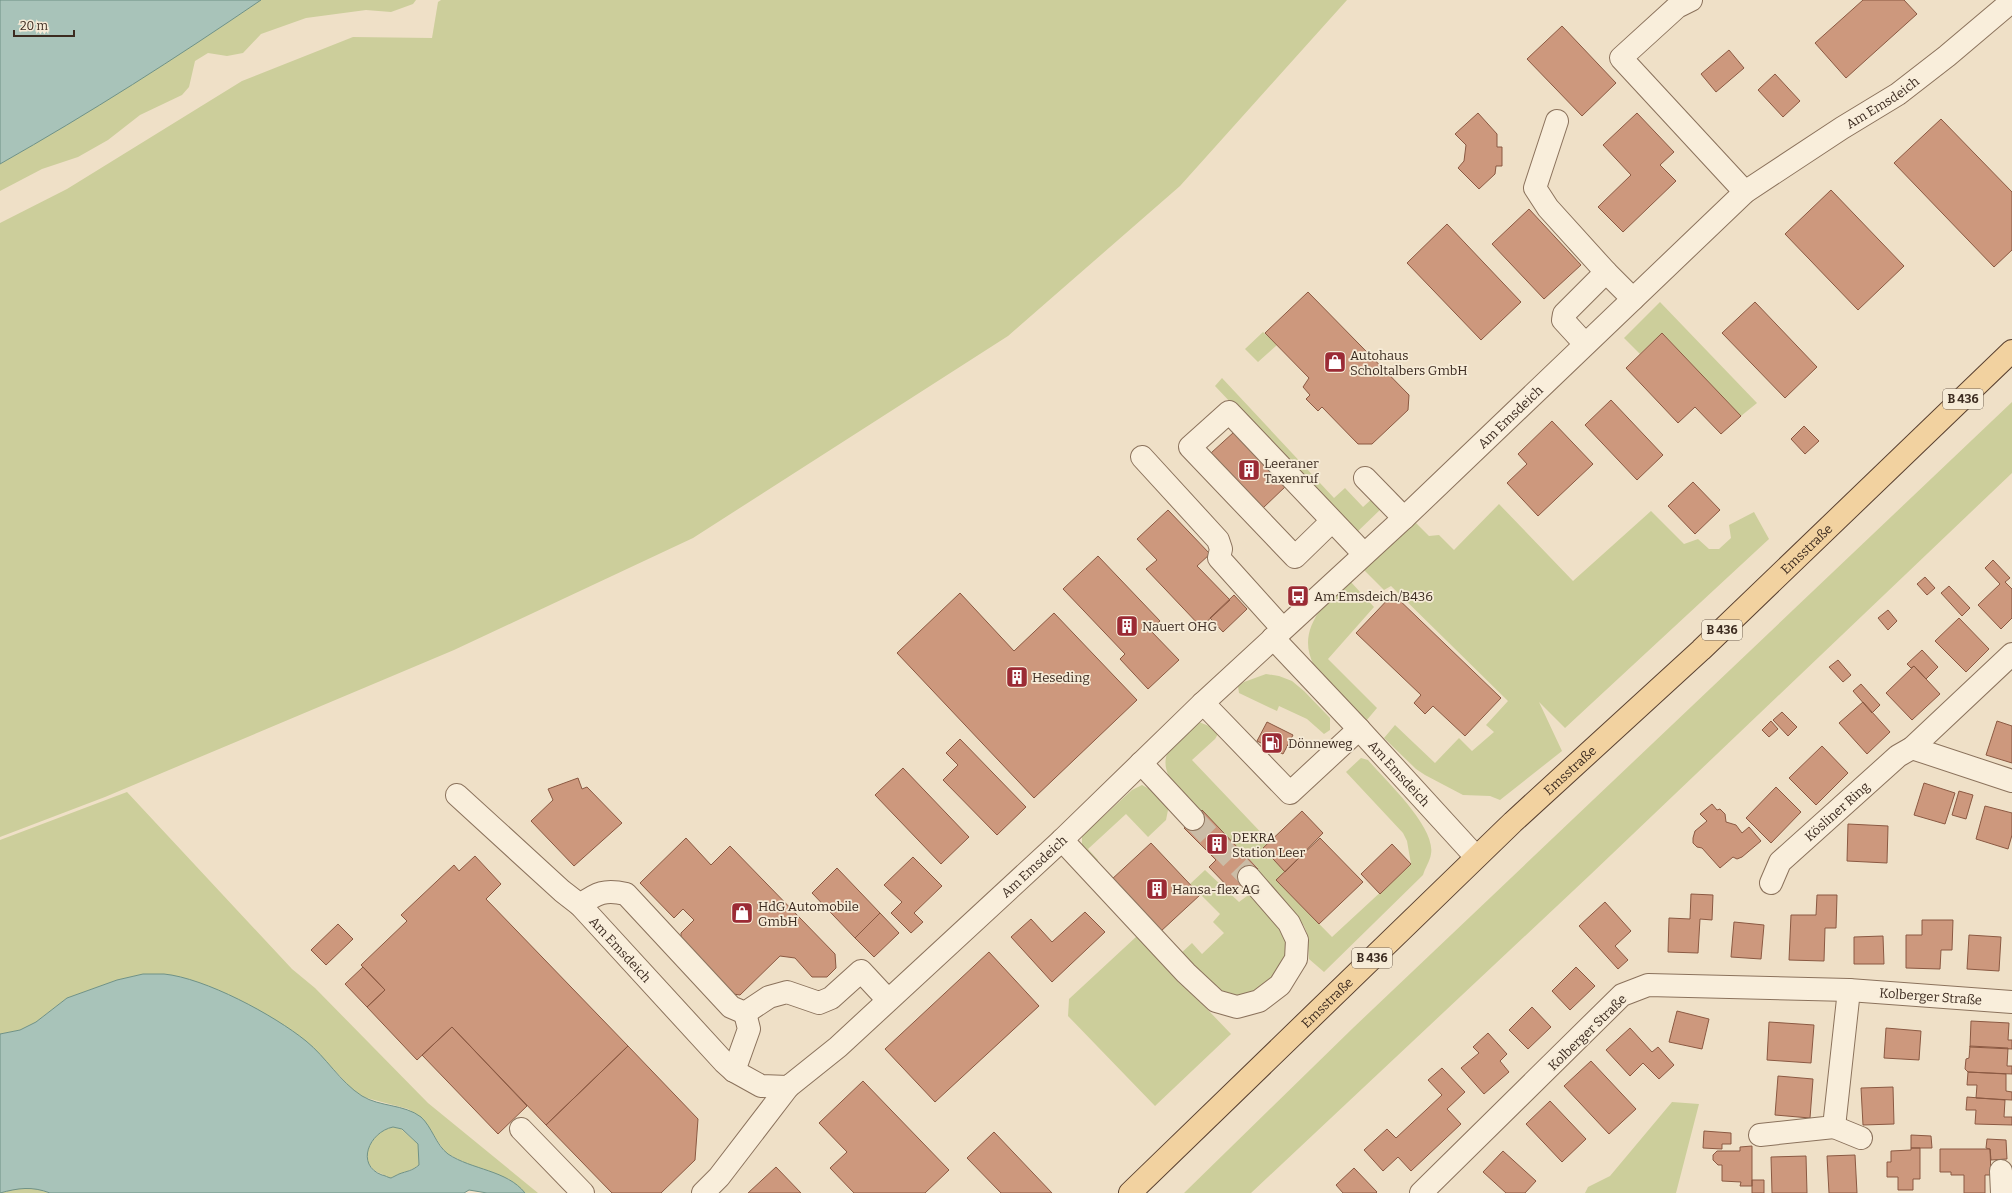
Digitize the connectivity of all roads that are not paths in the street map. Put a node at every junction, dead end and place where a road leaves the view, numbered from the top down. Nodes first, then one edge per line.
1 (1691, 0) edge
2 (2012, 1) edge
3 (1557, 121) dead end
4 (1745, 192) junction
5 (1606, 272) junction
6 (1632, 299) junction
7 (1585, 344) junction
8 (2012, 352) edge
9 (1142, 457) dead end
10 (1365, 478) dead end
11 (1404, 518) junction
12 (1332, 521) junction
13 (1364, 554) junction
14 (1277, 633) junction
15 (2012, 654) edge
16 (1203, 703) junction
17 (1359, 728) junction
18 (1912, 748) junction
19 (1141, 763) junction
20 (2012, 780) edge
21 (457, 795) dead end
22 (1187, 812) tunnel mouth
23 (1062, 840) junction
24 (1476, 857) junction
25 (1249, 877) tunnel mouth
26 (1771, 883) dead end
27 (580, 905) junction
28 (1848, 990) junction
29 (888, 1000) junction
30 (2012, 1002) edge
31 (745, 1013) junction
32 (734, 1071) junction
33 (788, 1087) junction
34 (1834, 1127) junction
35 (521, 1129) dead end
36 (1760, 1135) dead end
37 (1861, 1138) dead end
38 (2001, 1171) dead end
39 (583, 1193) edge
40 (702, 1193) edge
41 (1130, 1193) edge
42 (1421, 1193) edge
43 (2002, 1193) edge

1 - 4 street
2 - 4 street, Am Emsdeich
3 - 5 street
4 - 6 street, Am Emsdeich
5 - 6 street
5 - 7 street
6 - 7 street, Am Emsdeich
7 - 11 street, Am Emsdeich
8 - 24 main road, Emsstraße / B 436
9 - 14 street
10 - 11 street
11 - 13 street, Am Emsdeich
12 - 12 street
12 - 13 street
13 - 14 street, Am Emsdeich
14 - 16 street, Am Emsdeich
14 - 17 street, Am Emsdeich
15 - 18 street, Kösliner Ring
16 - 17 street
16 - 19 street, Am Emsdeich
17 - 24 street, Am Emsdeich
18 - 20 street
18 - 26 street, Kösliner Ring
19 - 22 street
19 - 23 street, Am Emsdeich
21 - 27 street, Am Emsdeich
23 - 25 street
23 - 29 street, Am Emsdeich
24 - 41 main road, Emsstraße / B 436
27 - 31 street
27 - 32 street, Am Emsdeich
28 - 30 street, Kolberger Straße
28 - 34 street
28 - 42 street, Kolberger Straße
29 - 31 street
29 - 33 street, Am Emsdeich
31 - 32 street
32 - 33 street, Am Emsdeich
33 - 40 street, Am Emsdeich
34 - 36 street
34 - 37 street
35 - 39 street
38 - 43 street

